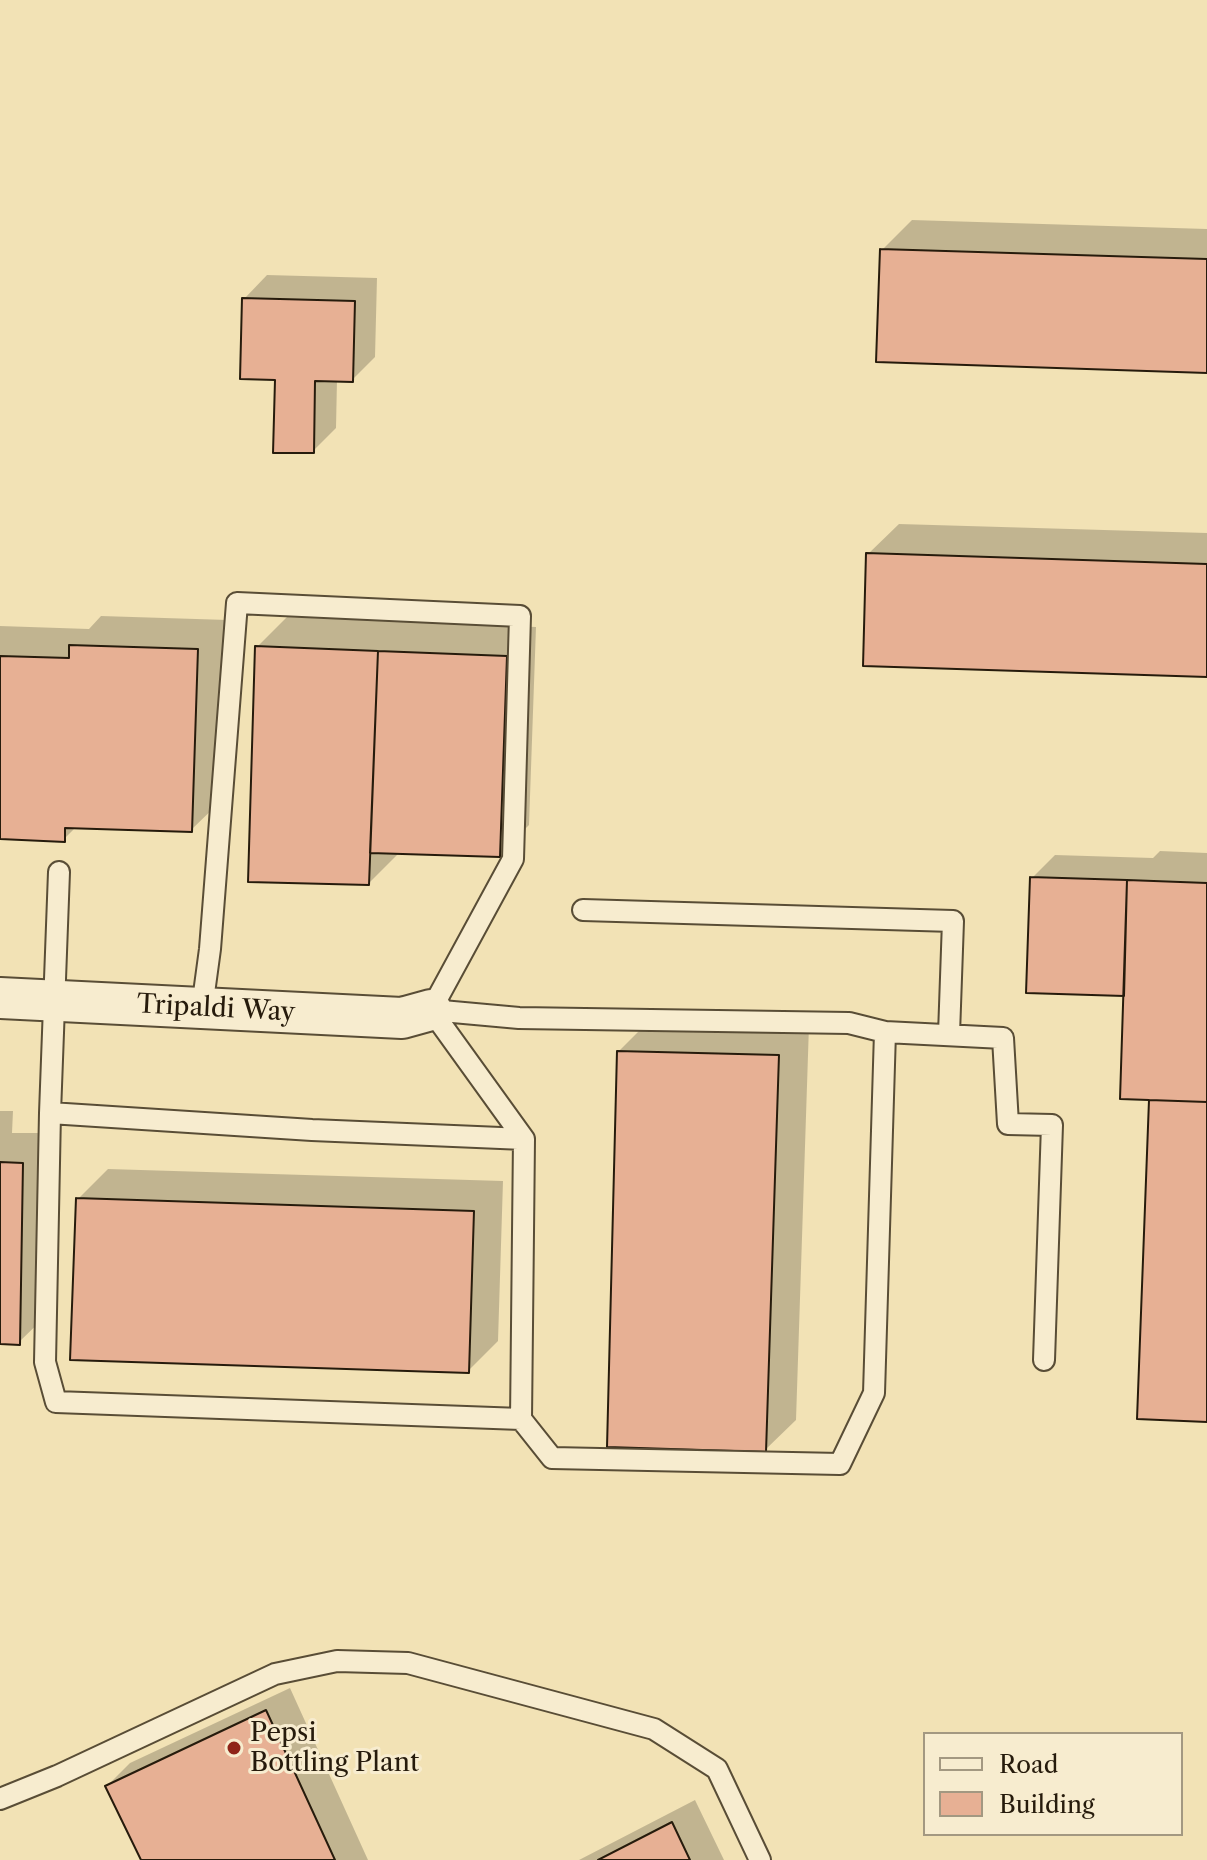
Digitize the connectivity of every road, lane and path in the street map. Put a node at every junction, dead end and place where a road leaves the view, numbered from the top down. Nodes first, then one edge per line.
1 (59, 872) dead end
2 (583, 910) dead end
3 (0, 998) edge
4 (54, 1001) junction
5 (202, 1008) junction
6 (431, 1010) junction
7 (885, 1032) junction
8 (949, 1034) junction
9 (50, 1113) junction
10 (524, 1139) junction
11 (1044, 1360) dead end
12 (521, 1419) junction
13 (0, 1799) edge
14 (760, 1860) edge

1 - 4 lane
2 - 8 lane
3 - 4 street, Tripaldi Way
4 - 5 street, Tripaldi Way
4 - 9 lane
5 - 6 street, Tripaldi Way
5 - 6 lane
6 - 7 lane
6 - 10 lane
7 - 8 lane
7 - 12 lane
8 - 11 lane
9 - 10 lane
9 - 12 lane
10 - 12 lane
13 - 14 lane

